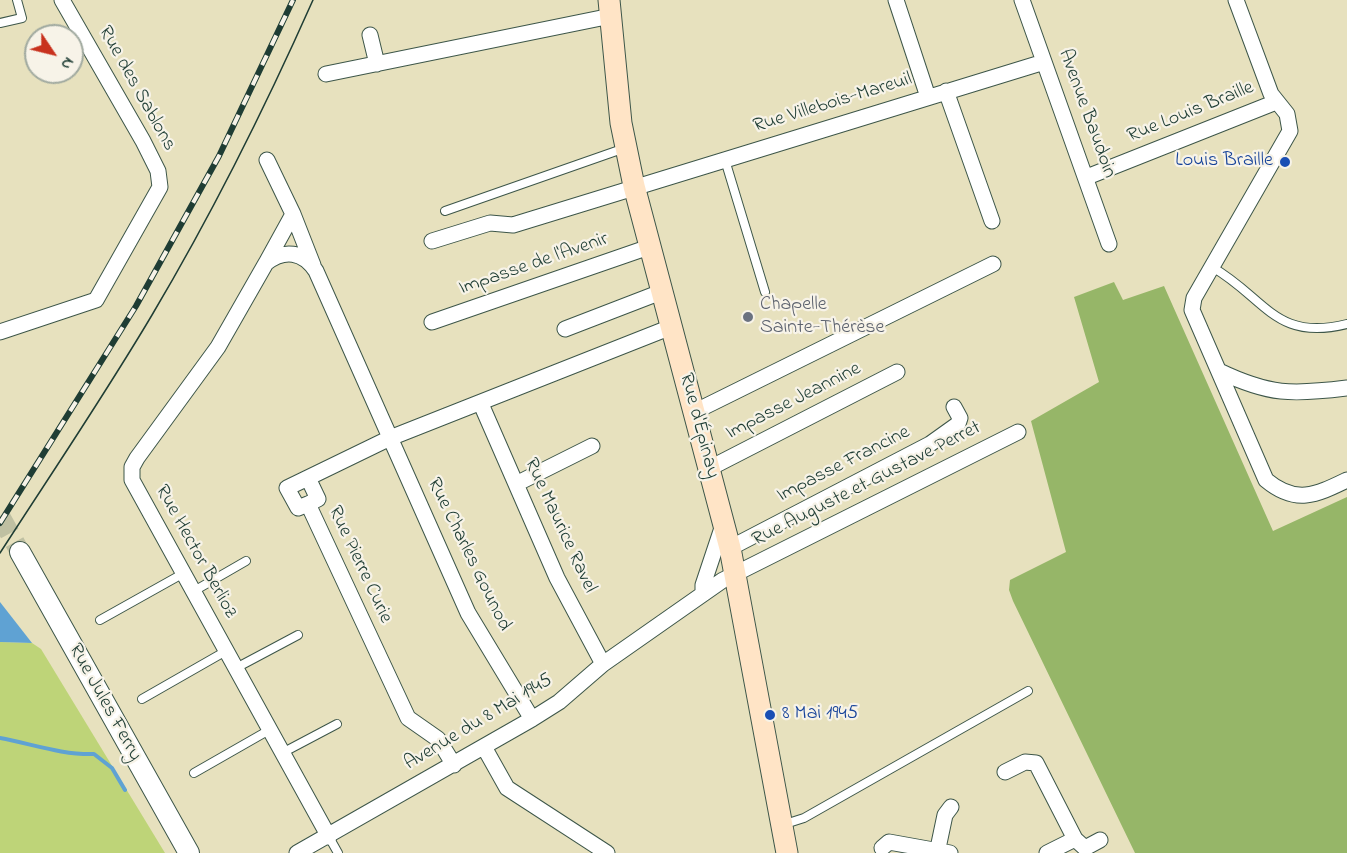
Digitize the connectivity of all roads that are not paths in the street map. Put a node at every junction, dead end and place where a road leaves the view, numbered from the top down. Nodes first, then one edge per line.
1 (17, 0) edge
2 (62, 0) edge
3 (897, 0) edge
4 (1022, 0) edge
5 (1236, 0) edge
6 (610, 8) edge
7 (0, 23) edge
8 (370, 35) dead end
9 (1044, 62) junction
10 (377, 64) junction
11 (326, 74) dead end
12 (946, 91) junction
13 (928, 97) junction
14 (1276, 102) junction
15 (626, 147) junction
16 (725, 158) junction
17 (267, 160) dead end
18 (1087, 177) junction
19 (633, 186) junction
20 (445, 211) dead end
21 (293, 214) junction
22 (992, 221) dead end
23 (432, 241) dead end
24 (1109, 244) dead end
25 (649, 247) junction
26 (266, 263) junction
27 (993, 264) dead end
28 (1210, 266) junction
29 (316, 271) junction
30 (661, 292) junction
31 (765, 292) dead end
32 (432, 322) dead end
33 (1347, 324) edge
34 (671, 327) junction
35 (566, 329) dead end
36 (0, 332) edge
37 (1219, 371) junction
38 (897, 372) dead end
39 (1347, 388) edge
40 (481, 404) junction
41 (954, 407) dead end
42 (694, 412) junction
43 (1018, 432) dead end
44 (390, 438) junction
45 (592, 446) dead end
46 (710, 468) junction
47 (308, 478) junction
48 (1347, 480) edge
49 (516, 484) junction
50 (308, 504) junction
51 (724, 522) junction
52 (730, 548) junction
53 (21, 552) tunnel mouth
54 (246, 561) dead end
55 (184, 573) junction
56 (734, 576) junction
57 (194, 591) junction
58 (703, 594) junction
59 (100, 620) dead end
60 (298, 634) dead end
61 (226, 651) junction
62 (603, 664) junction
63 (236, 668) junction
64 (1028, 691) dead end
65 (142, 699) dead end
66 (532, 719) junction
67 (337, 724) dead end
68 (271, 729) junction
69 (484, 747) junction
70 (284, 752) junction
71 (454, 765) junction
72 (1005, 772) dead end
73 (194, 773) dead end
74 (951, 807) dead end
75 (782, 825) junction
76 (329, 837) junction
77 (1075, 839) junction
78 (1100, 840) dead end
79 (882, 848) dead end
80 (942, 852) edge
81 (189, 853) edge
82 (297, 853) edge
83 (338, 853) edge
84 (607, 853) edge
85 (787, 853) edge
86 (1047, 853) edge

1 - 7 lane
2 - 36 street, Rue des Sablons
3 - 13 street
4 - 9 street, Avenue Baudoin
5 - 14 street
6 - 10 street
6 - 15 main road, Rue d'Épinay
8 - 10 street
9 - 12 street, Rue Villebois-Mareuil
9 - 18 street, Avenue Baudoin
10 - 11 street
12 - 13 street, Rue Villebois-Mareuil
12 - 22 street
13 - 16 street, Rue Villebois-Mareuil
14 - 18 street, Rue Louis Braille
14 - 28 street
15 - 19 main road, Rue d'Épinay
15 - 20 lane
16 - 19 street, Rue Villebois-Mareuil
16 - 31 lane
17 - 21 street
18 - 24 street, Avenue Baudoin
19 - 23 street, Rue Villebois-Mareuil
19 - 25 main road, Rue d'Épinay
21 - 26 street, Rue Hector Berlioz
21 - 29 street
25 - 30 main road, Rue d'Épinay
25 - 32 street, Impasse de l'Avenir
26 - 29 street
26 - 55 street, Rue Hector Berlioz
27 - 42 street
28 - 33 lane
28 - 37 street
29 - 44 street
30 - 34 main road, Rue d'Épinay
30 - 35 street
34 - 40 street
34 - 42 main road, Rue d'Épinay
37 - 39 street
37 - 48 street
38 - 46 street, Impasse Jeannine
40 - 44 street
40 - 49 street, Rue Maurice Ravel
41 - 52 street, Impasse Francine
42 - 46 main road, Rue d'Épinay
43 - 56 street, Rue Auguste et Gustave Perret
44 - 47 street, Rue Pierre Curie
44 - 66 street, Rue Charles Gounod
45 - 49 street
46 - 51 main road, Rue d'Épinay
47 - 50 street
47 - 50 street, Rue Pierre Curie
49 - 62 street, Rue Maurice Ravel
50 - 71 street, Rue Pierre Curie
51 - 52 main road, Rue d'Épinay
51 - 58 street
52 - 56 main road, Rue d'Épinay
53 - 81 street, Rue Jules Ferry
54 - 57 lane
55 - 57 street, Rue Hector Berlioz
55 - 59 lane
56 - 58 street, Avenue du 8 Mai 1945
56 - 75 main road, Rue d'Épinay
57 - 61 street, Rue Hector Berlioz
58 - 62 street, Avenue du 8 Mai 1945
60 - 63 lane
61 - 63 street, Rue Hector Berlioz
61 - 65 lane
62 - 66 street, Avenue du 8 Mai 1945
63 - 68 street, Rue Hector Berlioz
64 - 75 lane
66 - 69 street, Avenue du 8 Mai 1945
67 - 70 lane
68 - 70 street, Rue Hector Berlioz
68 - 73 lane
69 - 71 street, Avenue du 8 Mai 1945
69 - 84 street
70 - 76 street, Rue Hector Berlioz
71 - 76 street, Avenue du 8 Mai 1945
72 - 77 street
74 - 80 street
75 - 85 main road, Rue d'Épinay
76 - 82 street, Avenue du 8 Mai 1945
76 - 83 lane
77 - 78 street
77 - 86 street
79 - 80 street

